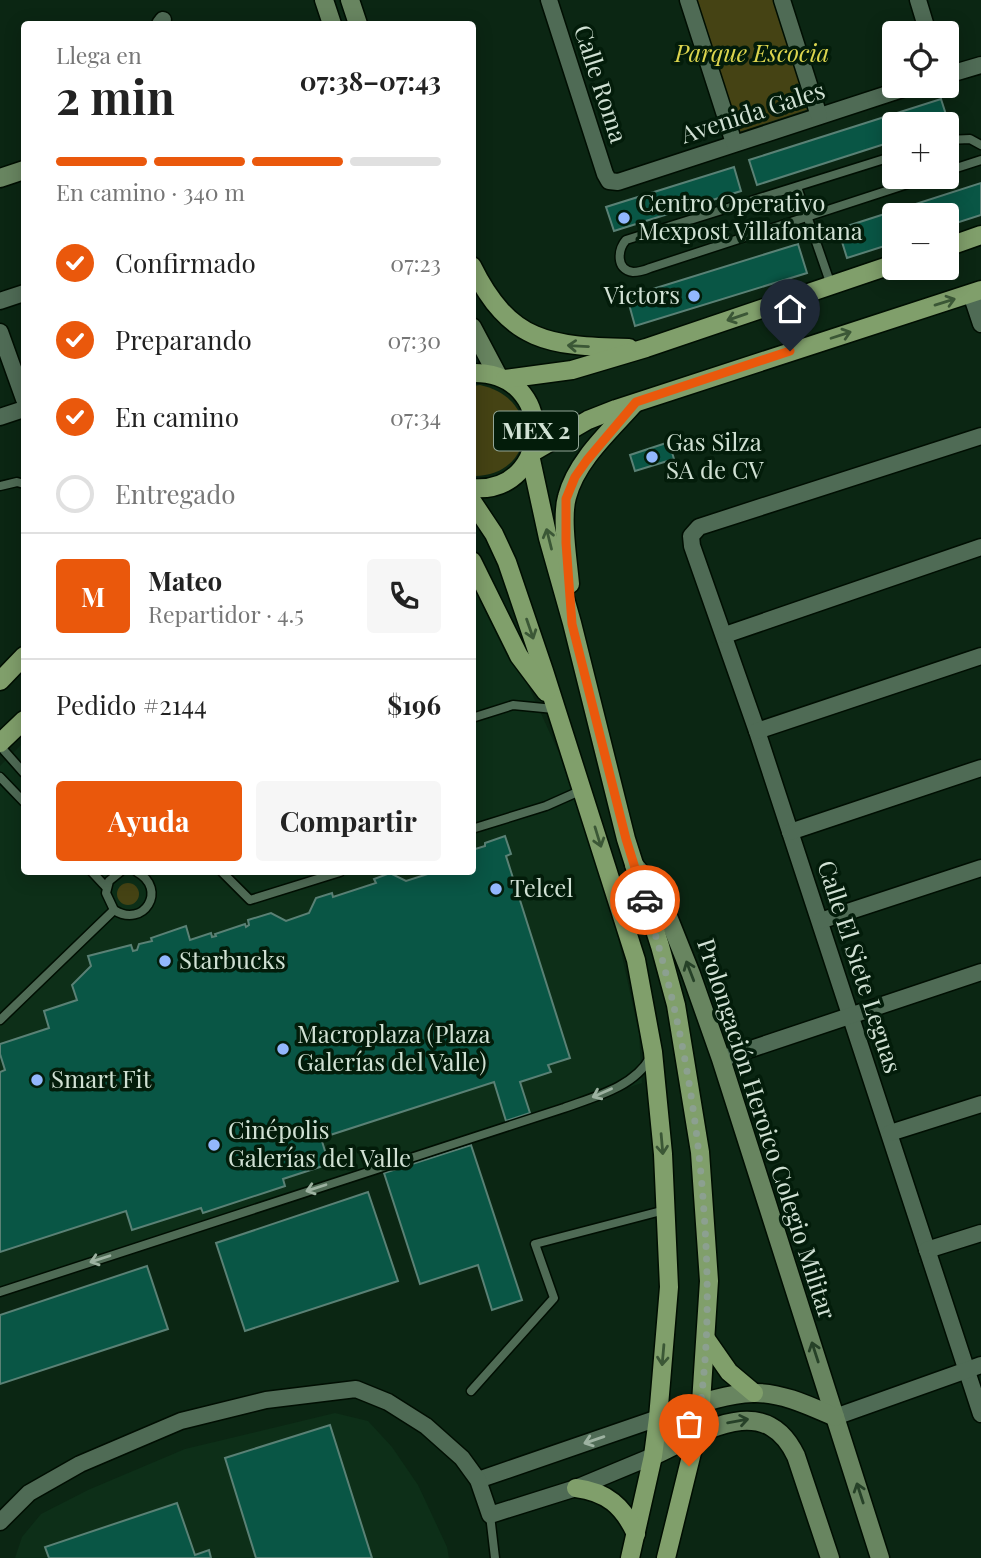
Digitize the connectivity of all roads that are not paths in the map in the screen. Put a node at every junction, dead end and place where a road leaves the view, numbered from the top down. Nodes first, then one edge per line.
1 (324, 0) edge
2 (350, 0) edge
3 (550, 0) edge
4 (688, 0) edge
5 (782, 0) edge
6 (918, 0) edge
7 (331, 21) edge
8 (357, 21) edge
9 (924, 21) edge
10 (981, 65) edge
11 (959, 71) edge
12 (882, 96) edge
13 (818, 116) junction
14 (959, 139) edge
15 (734, 143) junction
16 (981, 145) edge
17 (882, 160) edge
18 (981, 160) edge
19 (959, 167) edge
20 (21, 171) edge
21 (0, 178) edge
22 (609, 181) joint
23 (797, 187) junction
24 (893, 189) edge
25 (808, 217) junction
26 (981, 235) edge
27 (959, 243) edge
28 (882, 268) edge
29 (476, 273) edge
30 (831, 285) junction
31 (976, 292) edge
32 (21, 294) edge
33 (0, 301) edge
34 (981, 324) edge
35 (0, 332) edge
36 (476, 334) edge
37 (646, 348) junction
38 (476, 374) edge
39 (501, 378) junction
40 (21, 391) edge
41 (636, 402) junction
42 (21, 410) edge
43 (0, 417) edge
44 (981, 436) edge
45 (531, 453) junction
46 (21, 483) edge
47 (0, 486) edge
48 (476, 488) edge
49 (476, 507) edge
50 (981, 547) edge
51 (476, 569) edge
52 (572, 624) junction
53 (724, 635) junction
54 (981, 656) edge
55 (21, 659) edge
56 (0, 681) edge
57 (555, 706) junction
58 (476, 717) edge
59 (21, 723) edge
60 (757, 731) junction
61 (0, 745) edge
62 (981, 768) edge
63 (21, 770) edge
64 (0, 777) edge
65 (583, 790) junction
66 (21, 799) edge
67 (476, 828) edge
68 (790, 832) junction
69 (626, 839) junction
70 (634, 864) junction
71 (981, 868) edge
72 (95, 875) edge
73 (116, 875) edge
74 (148, 875) edge
75 (225, 875) edge
76 (330, 875) edge
77 (106, 887) junction
78 (114, 910) junction
79 (820, 921) junction
80 (981, 972) edge
81 (851, 1015) junction
82 (0, 1020) edge
83 (653, 1052) junction
84 (721, 1059) junction
85 (981, 1104) edge
86 (890, 1133) junction
87 (666, 1210) junction
88 (981, 1233) edge
89 (928, 1250) junction
90 (0, 1292) edge
91 (706, 1339) junction
92 (974, 1367) edge
93 (471, 1391) dead end
94 (754, 1393) junction
95 (701, 1404) junction
96 (981, 1414) edge
97 (835, 1417) junction
98 (658, 1418) junction
99 (696, 1436) junction
100 (653, 1456) junction
101 (478, 1480) junction
102 (576, 1488) junction
103 (490, 1515) junction
104 (0, 1522) edge
105 (636, 1534) junction
106 (495, 1558) edge
107 (630, 1558) edge
108 (666, 1558) edge
109 (830, 1558) edge
110 (880, 1558) edge

1 - 7 main road
2 - 8 main road
3 - 22 street, Calle Roma
4 - 15 street
5 - 13 street
6 - 9 street
10 - 11 street
12 - 13 street, Avenida Gales
13 - 15 street, Avenida Gales
14 - 16 lane
15 - 22 street, Avenida Gales
17 - 23 lane
18 - 19 lane
20 - 21 main road
23 - 25 lane
23 - 25 lane
24 - 25 lane
25 - 30 lane
26 - 27 main road
28 - 30 main road, MEX 2
37 -> 29 main road
30 -> 37 main road, MEX 2
31 - 34 street
41 -> 31 main road
32 - 33 street
35 - 40 street
36 - 39 main road
37 - 39 main road, MEX 2
38 - 39 main road, MEX 2
39 - 45 main road, MEX 2
41 - 45 main road
41 - 52 main road, MEX 2
42 - 43 street
44 - 53 street, Calle El Siete Leguas
45 - 48 main road, MEX 2
52 -> 45 main road
46 - 47 lane
49 -> 57 main road
50 - 53 street
51 - 57 main road
52 - 69 main road, MEX 2
53 - 60 street, Calle El Siete Leguas
54 - 60 street
55 - 56 main road
57 - 58 lane
57 - 65 main road
59 - 61 main road
60 - 68 street, Calle El Siete Leguas
61 - 63 lane
62 - 68 street
64 - 66 lane
65 - 67 lane
65 - 69 main road
65 -> 83 main road
68 - 79 street, Calle El Siete Leguas
69 - 70 main road, MEX 2
84 -> 70 main road, Prolongación Heroico Colegio Militar
70 - 91 main road, MEX 2
71 - 79 street
72 - 77 lane
73 - 77 lane
74 - 78 lane
75 - 76 lane
77 - 78 lane
78 - 82 lane
79 - 81 street, Calle El Siete Leguas
80 - 81 street
81 - 84 street
81 - 86 street, Calle El Siete Leguas
83 -> 87 main road
83 -> 90 lane
97 -> 84 main road, Prolongación Heroico Colegio Militar
85 - 86 street
86 - 89 street, Calle El Siete Leguas
87 - 93 lane
87 -> 98 main road
88 - 89 street
89 - 92 street, Calle El Siete Leguas
91 - 94 main road
91 - 95 main road, MEX 2
92 - 96 street, Calle El Siete Leguas
92 - 97 street
94 - 95 main road
94 - 97 main road
95 - 98 main road
95 - 99 main road, MEX 2
110 -> 97 main road, Prolongación Heroico Colegio Militar
98 - 100 main road
98 -> 101 street
99 - 100 main road
99 - 108 main road, MEX 2
99 -> 109 main road
100 - 102 street
100 - 105 main road
101 - 103 street
101 - 104 street
102 - 103 street
102 - 105 main road
103 - 106 lane
105 - 107 main road

